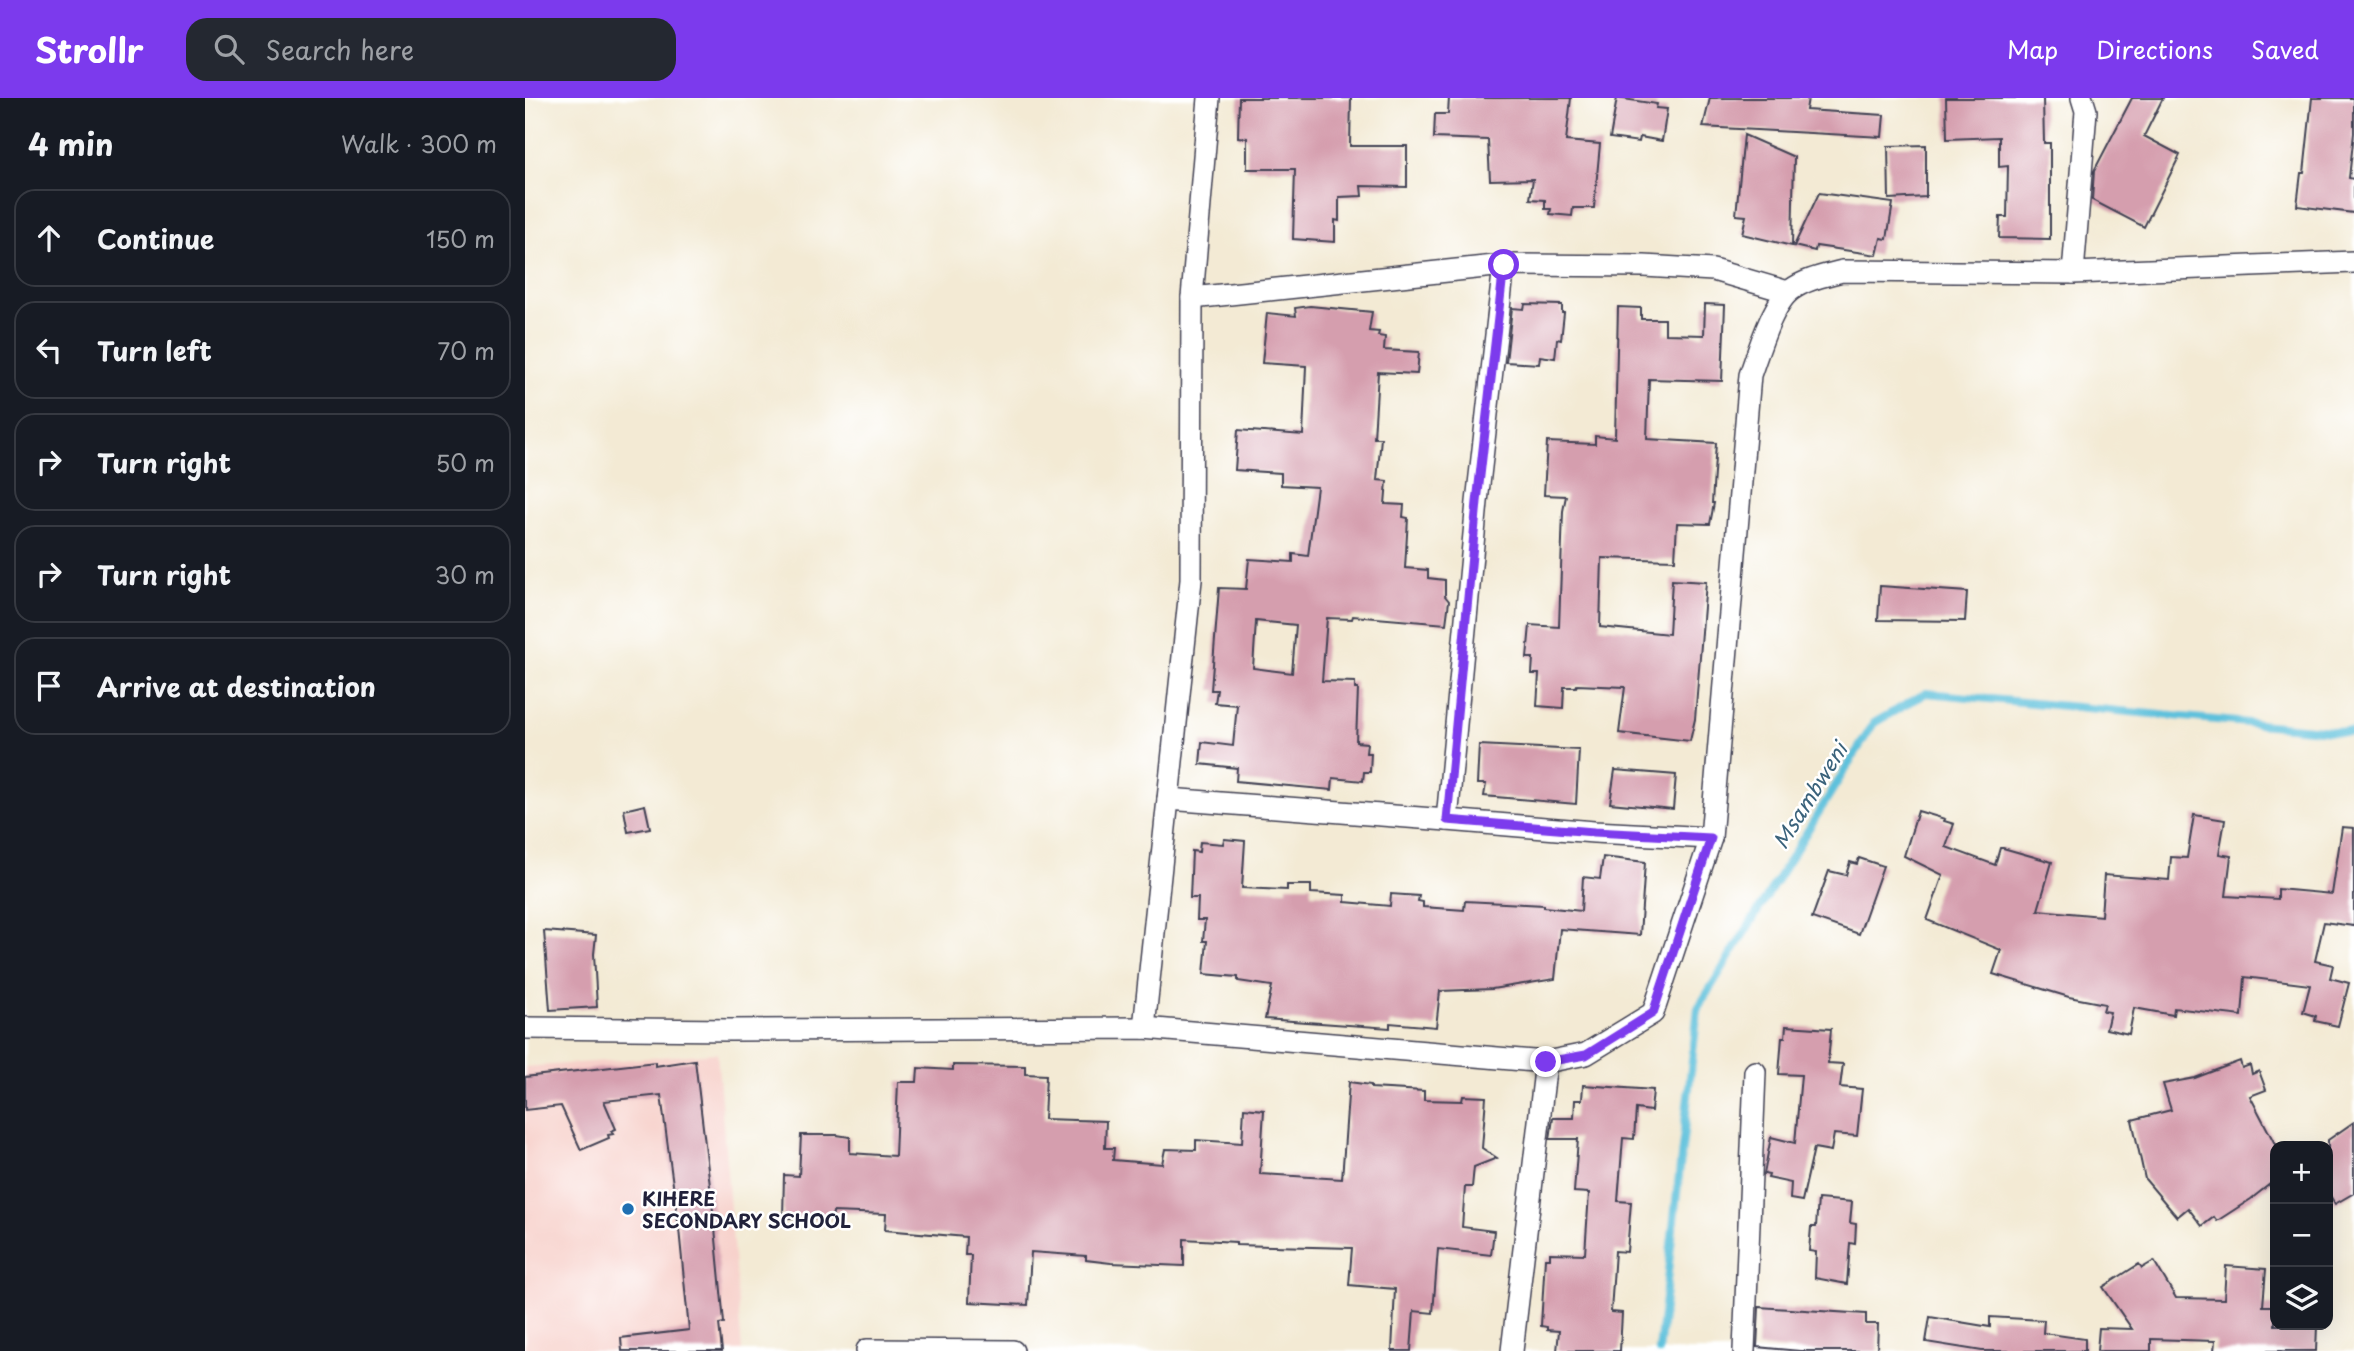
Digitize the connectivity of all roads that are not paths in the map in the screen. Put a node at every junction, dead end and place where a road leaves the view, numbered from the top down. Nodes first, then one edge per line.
1 (1209, 98) edge
2 (2082, 98) edge
3 (2354, 262) edge
4 (1504, 265) junction
5 (2073, 272) junction
6 (1788, 292) junction
7 (1192, 298) junction
8 (1167, 799) junction
9 (1447, 820) junction
10 (1711, 838) junction
11 (525, 1028) edge
12 (1144, 1028) junction
13 (1546, 1062) junction
14 (1755, 1072) dead end
15 (867, 1350) edge
16 (1013, 1351) edge
17 (1513, 1351) edge
18 (1744, 1351) edge

1 - 7 street
2 - 5 street
3 - 5 street
4 - 6 street
4 - 7 street
4 - 9 street
5 - 6 street
6 - 10 street
7 - 8 street
8 - 9 street
8 - 12 street
9 - 10 street
10 - 13 street
11 - 12 street
12 - 13 street
13 - 17 street
14 - 18 street
15 - 16 street

